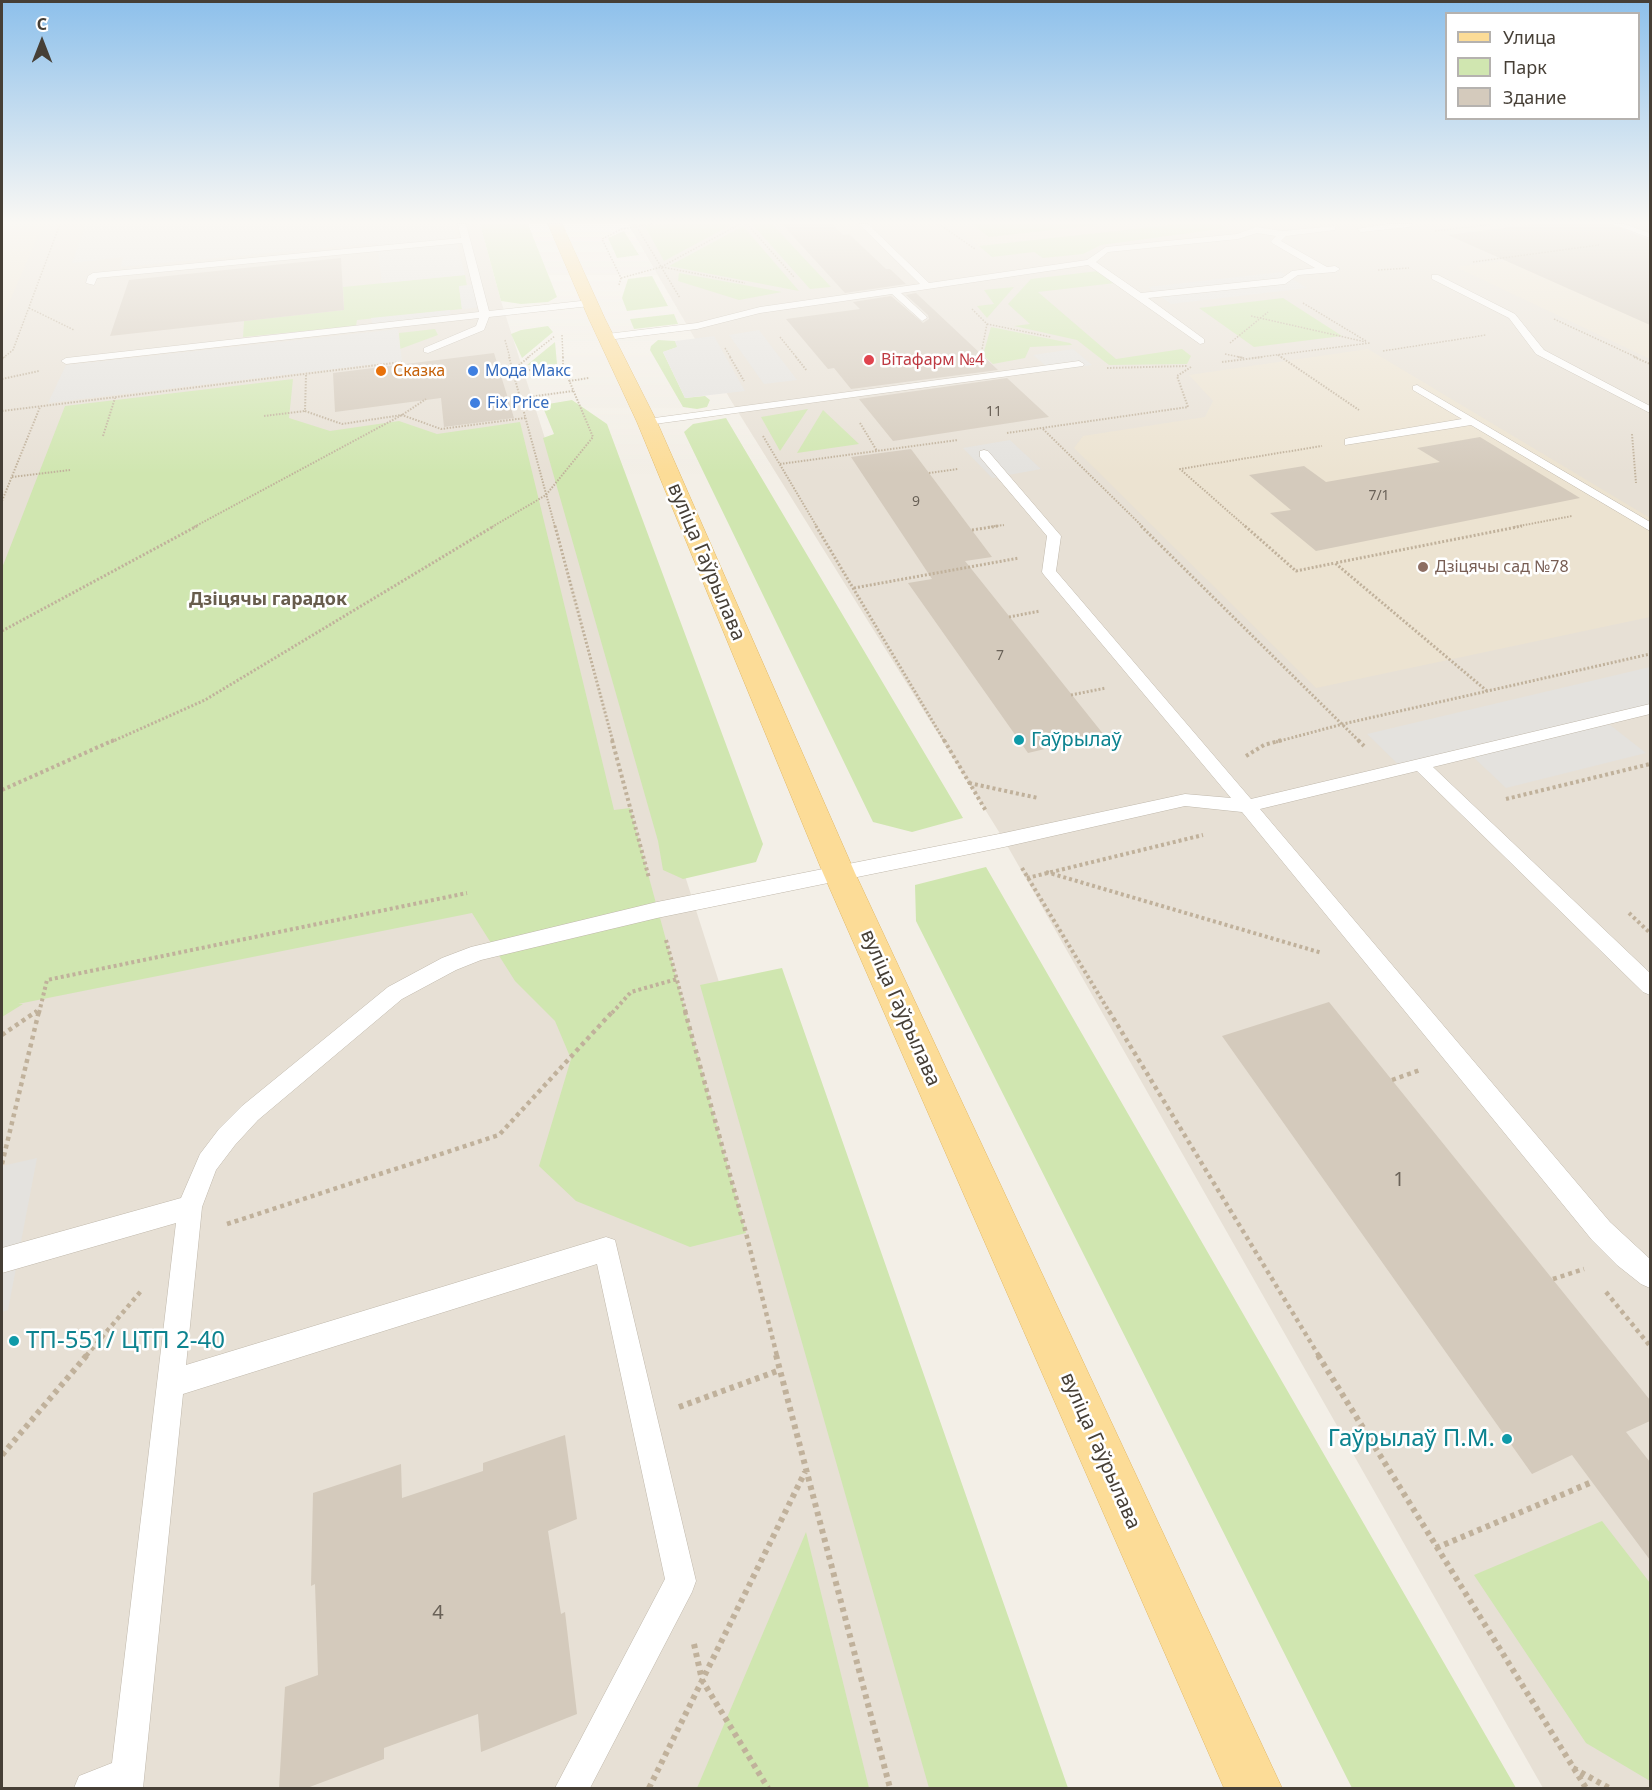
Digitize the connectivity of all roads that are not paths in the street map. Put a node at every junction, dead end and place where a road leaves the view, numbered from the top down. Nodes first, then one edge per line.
1 (483, 308) edge
2 (548, 308) edge
3 (592, 308) edge
4 (777, 308) edge
5 (911, 308) edge
6 (1155, 308) edge
7 (1495, 308) edge
8 (485, 315) junction
9 (922, 318) dead end
10 (607, 337) junction
11 (1200, 341) dead end
12 (428, 350) dead end
13 (66, 361) dead end
14 (1079, 364) dead end
15 (1417, 388) dead end
16 (1650, 410) edge
17 (1473, 421) junction
18 (646, 422) junction
19 (1349, 442) road end
20 (984, 454) dead end
21 (1650, 527) edge
22 (1650, 710) edge
23 (1421, 765) junction
24 (1247, 806) junction
25 (839, 873) junction
26 (1650, 986) edge
27 (190, 1207) junction
28 (2, 1260) edge
29 (1650, 1275) edge
30 (170, 1384) junction
31 (127, 1782) edge
32 (92, 1788) edge
33 (572, 1788) edge
34 (1253, 1788) edge

1 - 8 lane
2 - 8 lane
3 - 10 main road, вуліца Гаўрылава
4 - 10 lane
5 - 9 lane
6 - 11 lane
7 - 16 lane
8 - 12 lane
8 - 13 lane
10 - 18 main road, вуліца Гаўрылава
14 - 18 lane
15 - 17 lane
17 - 19 lane
17 - 21 lane
18 - 25 main road, вуліца Гаўрылава
20 - 24 lane
22 - 23 lane
23 - 24 lane
23 - 26 lane
24 - 25 lane
24 - 29 lane
25 - 27 lane
25 - 34 main road, вуліца Гаўрылава
27 - 28 lane
27 - 30 lane
30 - 31 lane
30 - 33 lane
31 - 32 lane

